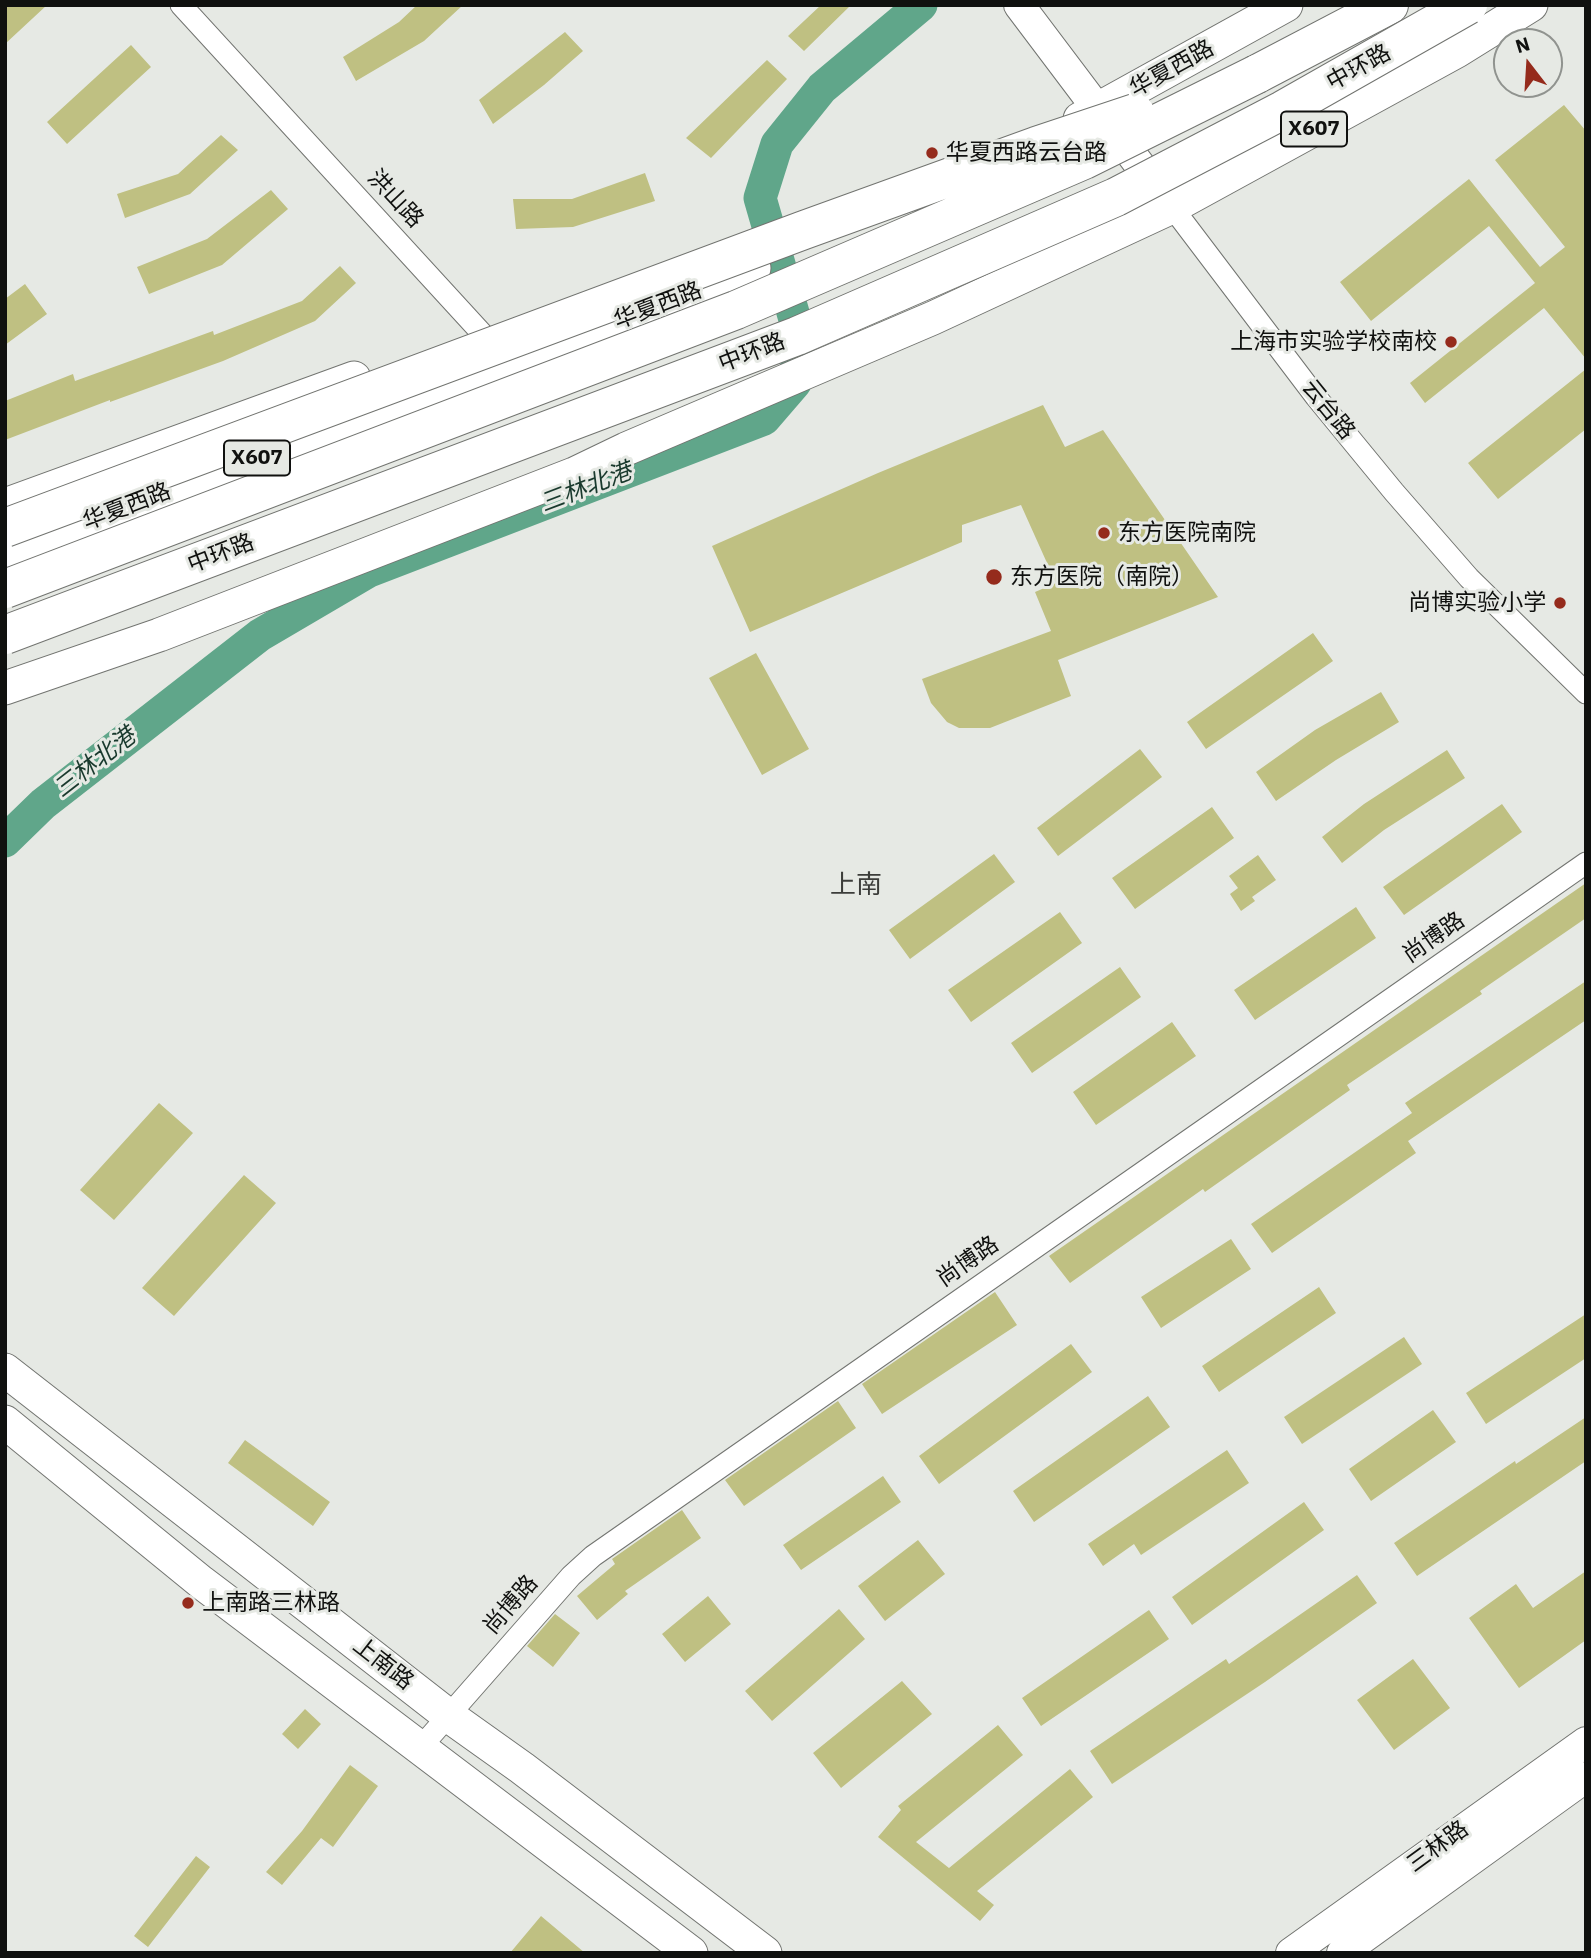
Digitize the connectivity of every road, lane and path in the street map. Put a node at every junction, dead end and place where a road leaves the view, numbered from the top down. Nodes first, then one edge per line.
1 (181, 5) edge
2 (1019, 5) edge
3 (1286, 5) edge
4 (1389, 5) edge
5 (1468, 5) edge
6 (1531, 5) edge
7 (1257, 74) junction
8 (1097, 111) junction
9 (1116, 197) junction
10 (880, 201) junction
11 (1171, 207) junction
12 (482, 331) junction
13 (509, 363) junction
14 (551, 417) junction
15 (5, 505) edge
16 (5, 528) edge
17 (5, 552) edge
18 (5, 589) edge
19 (5, 635) edge
20 (5, 644) edge
21 (5, 660) edge
22 (5, 688) edge
23 (1586, 693) edge
24 (1586, 863) edge
25 (5, 1370) edge
26 (5, 1422) edge
27 (449, 1716) junction
28 (1586, 1741) edge
29 (420, 1748) junction
30 (1586, 1777) edge
31 (691, 1953) edge
32 (765, 1953) edge
33 (1291, 1953) edge
34 (1342, 1953) edge

1 - 12 street, 洪山路
2 - 8 main road, 云台路
3 - 8 main road, 华夏西路
4 - 7 highway, 中环路
5 - 9 highway, 中环路, bridge
6 - 11 main road, X607
7 - 16 highway, bridge
7 - 18 highway, 中环路, bridge
8 - 10 main road, 华夏西路
8 - 11 main road, 云台路
9 - 19 highway, 中环路, bridge
9 - 21 highway, bridge
10 - 12 main road
10 - 13 main road, 华夏西路 / X607
11 - 14 main road
11 - 22 main road, X607
11 - 23 street, 云台路
12 - 13 street, 洪山路
12 - 15 main road
13 - 14 street, 洪山路
13 - 17 main road, 华夏西路 / X607
14 - 20 main road
24 - 27 street, 尚博路
25 - 27 main road, 上南路
26 - 29 main road, 上南路
27 - 29 street, 尚博路
27 - 32 main road, 上南路
28 - 33 main road, 三林路
29 - 31 main road, 上南路
30 - 34 main road, 三林路

